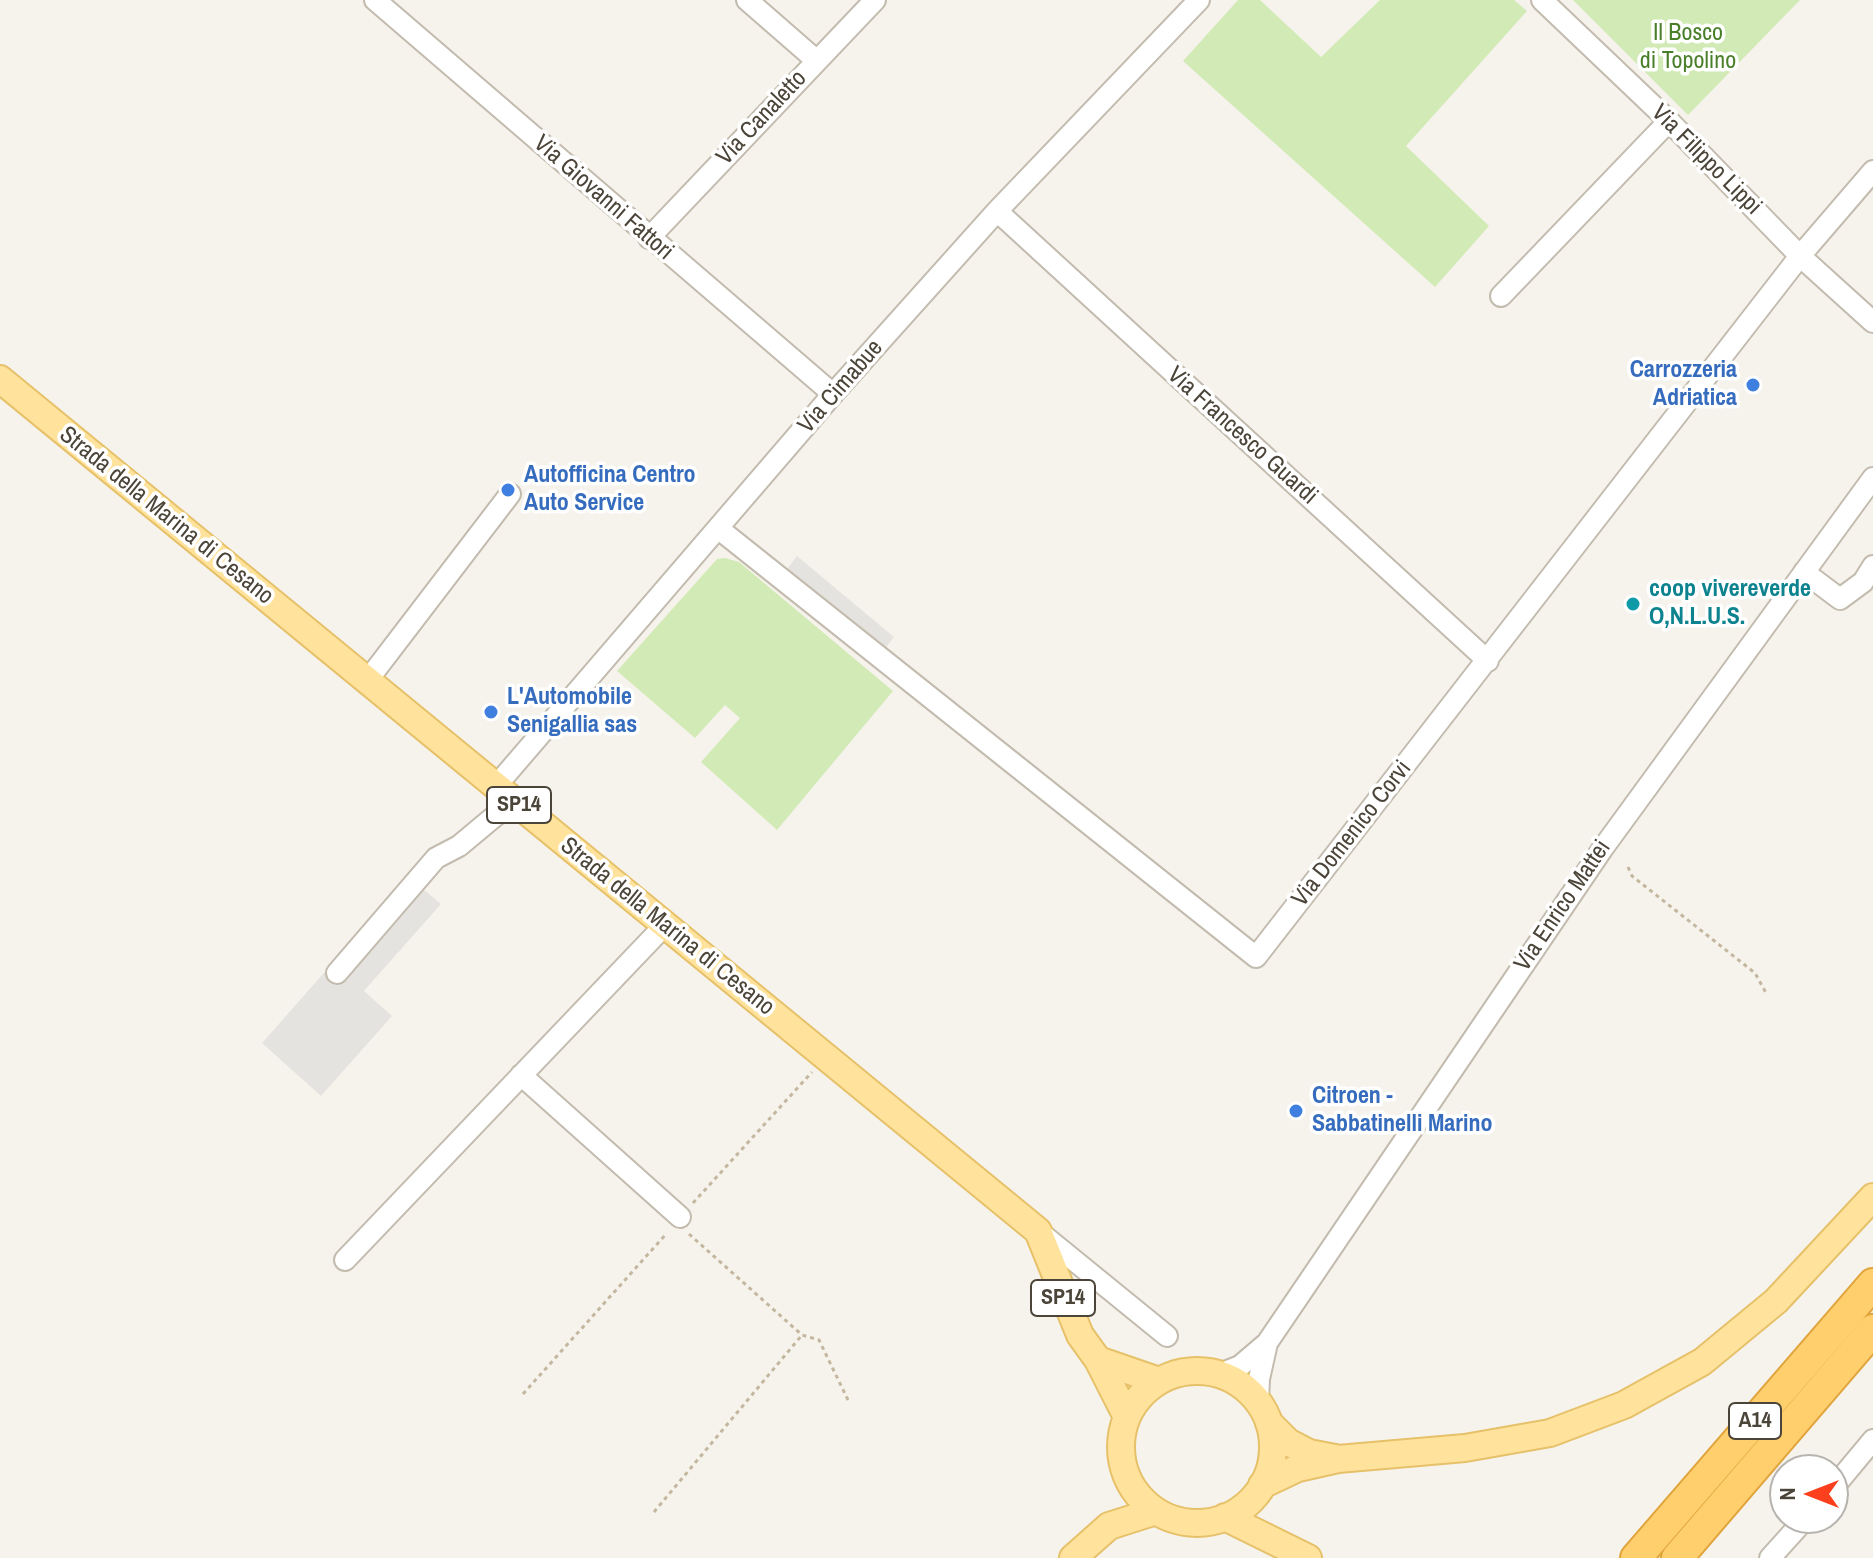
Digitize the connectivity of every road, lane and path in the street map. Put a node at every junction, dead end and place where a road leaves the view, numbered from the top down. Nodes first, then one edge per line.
1 (375, 0) edge
2 (747, 0) edge
3 (875, 0) edge
4 (1199, 0) edge
5 (1542, 0) edge
6 (817, 61) junction
7 (1669, 121) junction
8 (1873, 171) edge
9 (997, 211) junction
10 (649, 238) junction
11 (1800, 256) junction
12 (1501, 296) dead end
13 (1873, 322) edge
14 (0, 379) edge
15 (833, 394) junction
16 (1873, 478) edge
17 (510, 494) dead end
18 (719, 529) junction
19 (1873, 566) edge
20 (1804, 572) junction
21 (1488, 661) junction
22 (367, 681) junction
23 (505, 794) junction
24 (1628, 867) dead end
25 (665, 925) junction
26 (337, 973) dead end
27 (1766, 993) dead end
28 (521, 1075) junction
29 (1873, 1197) edge
30 (684, 1225) joint
31 (1038, 1231) junction
32 (345, 1260) dead end
33 (1873, 1284) edge
34 (1873, 1330) edge
35 (802, 1335) junction
36 (1167, 1336) dead end
37 (1267, 1343) junction
38 (1098, 1360) junction
39 (1220, 1374) junction
40 (1159, 1381) junction
41 (848, 1400) dead end
42 (1264, 1413) junction
43 (1127, 1417) junction
44 (1873, 1440) edge
45 (1338, 1459) junction
46 (1849, 1469) edge
47 (1129, 1481) junction
48 (1257, 1491) junction
49 (1156, 1511) junction
50 (654, 1512) dead end
51 (1225, 1517) junction
52 (1109, 1526) junction
53 (1792, 1534) edge
54 (1283, 1545) junction
55 (1073, 1558) edge
56 (1308, 1558) edge
57 (1636, 1558) edge
58 (1677, 1558) edge
59 (1770, 1558) edge

1 - 10 street, Via Giovanni Fattori
2 - 6 street
3 - 6 street, Via Canaletto
4 - 9 street, Via Cimabue
5 - 7 street, Via Filippo Lippi
6 - 10 street, Via Canaletto
7 - 11 street, Via Filippo Lippi
7 - 12 street
8 - 11 street, Via Domenico Corvi
9 - 15 street, Via Cimabue
9 - 21 street, Via Francesco Guardi
10 - 15 street, Via Giovanni Fattori
11 - 13 street, Via Filippo Lippi
11 - 21 street, Via Domenico Corvi
14 - 22 main road, Strada della Marina di Cesano / SP14
15 - 18 street, Via Cimabue
16 - 20 street, Via Enrico Mattei
17 - 22 street
18 - 21 street, Via Domenico Corvi
18 - 23 street, Via Cimabue
19 - 20 street
20 - 37 street, Via Enrico Mattei
22 - 23 main road, Strada della Marina di Cesano / SP14
23 - 25 main road, Strada della Marina di Cesano / SP14
23 - 26 street, Via Cimabue
24 - 27 path
25 - 28 street
25 - 31 main road, Strada della Marina di Cesano / SP14
28 - 30 street
28 - 32 street
29 - 45 main road
30 - 35 path
31 - 36 street
31 - 38 main road, Strada della Marina di Cesano / SP14
33 - 57 highway, A14
34 - 58 highway, A14
35 - 41 path
35 - 50 path
37 - 39 street, Via Enrico Mattei
37 - 42 street, Via Enrico Mattei
38 - 40 main road
38 - 43 main road, Strada della Marina di Cesano / SP14
39 - 40 main road
39 - 42 main road
40 - 43 main road
42 - 45 main road
42 - 48 main road
43 - 47 main road
44 - 46 street
45 - 48 main road
47 - 49 main road
47 - 52 main road
48 - 51 main road
48 - 54 main road
49 - 51 main road
49 - 52 main road
51 - 54 main road
52 - 55 main road
53 - 59 street
54 - 56 main road

